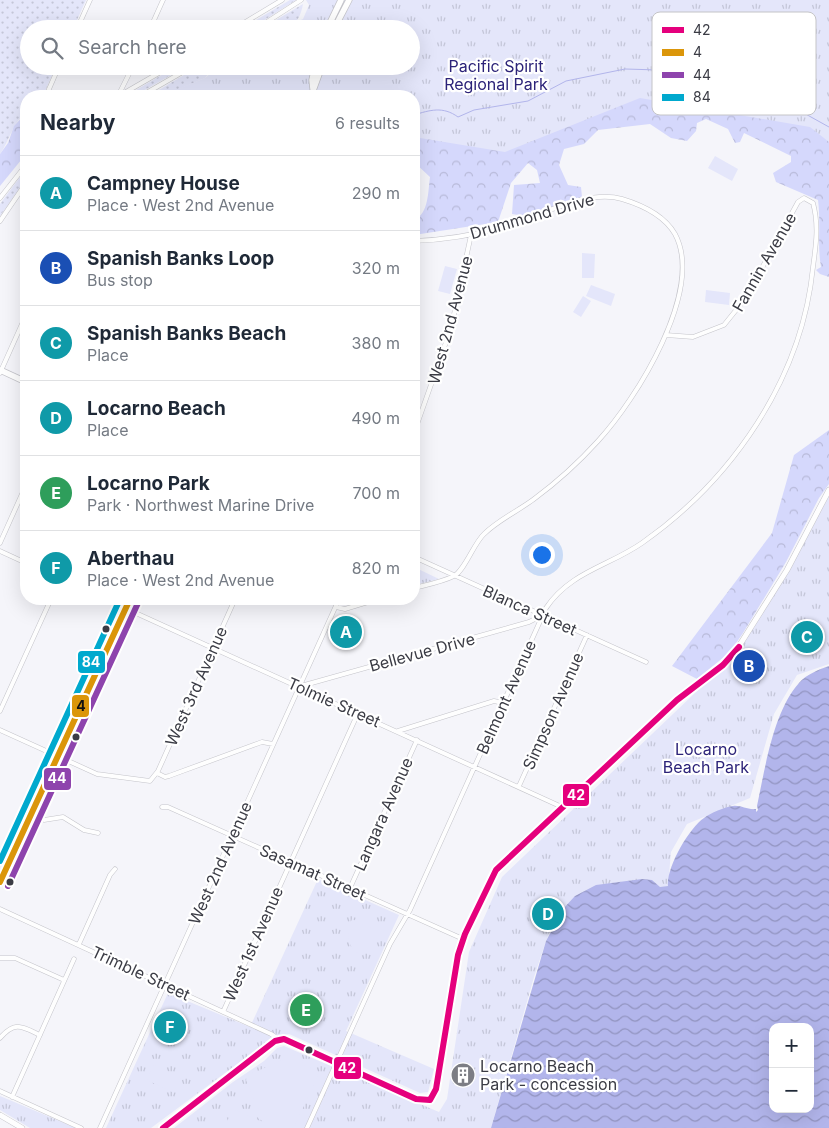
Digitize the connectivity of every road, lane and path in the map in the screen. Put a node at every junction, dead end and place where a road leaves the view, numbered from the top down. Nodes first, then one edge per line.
1 (90, 0) edge
2 (163, 0) edge
3 (282, 0) edge
4 (301, 0) edge
5 (341, 0) edge
6 (349, 0) edge
7 (81, 20) edge
8 (154, 20) edge
9 (249, 20) edge
10 (270, 20) edge
11 (331, 20) edge
12 (339, 20) edge
13 (55, 75) edge
14 (129, 75) edge
15 (155, 75) edge
16 (177, 75) edge
17 (313, 75) edge
18 (318, 75) edge
19 (313, 89) joint
20 (49, 90) edge
21 (122, 90) edge
22 (129, 90) edge
23 (151, 90) edge
24 (20, 173) edge
25 (20, 192) edge
26 (0, 198) edge
27 (804, 198) joint
28 (0, 221) edge
29 (471, 235) junction
30 (420, 240) edge
31 (20, 328) edge
32 (666, 335) junction
33 (0, 372) edge
34 (20, 380) edge
35 (420, 416) edge
36 (829, 490) edge
37 (20, 498) edge
38 (0, 543) edge
39 (0, 551) edge
40 (20, 560) edge
41 (420, 560) edge
42 (455, 576) junction
43 (420, 586) edge
44 (48, 605) edge
45 (119, 605) edge
46 (127, 605) edge
47 (232, 605) edge
48 (358, 605) edge
49 (336, 607) joint
50 (126, 608) junction
51 (543, 616) junction
52 (587, 635) junction
53 (213, 648) junction
54 (646, 662) dead end
55 (300, 686) junction
56 (503, 703) junction
57 (0, 711) edge
58 (358, 713) junction
59 (0, 730) edge
60 (398, 731) junction
61 (417, 740) junction
62 (273, 744) junction
63 (58, 756) junction
64 (475, 766) junction
65 (157, 773) junction
66 (519, 786) junction
67 (162, 807) dead end
68 (562, 807) junction
69 (31, 815) junction
70 (98, 833) dead end
71 (232, 835) junction
72 (290, 862) junction
73 (115, 870) dead end
74 (0, 882) edge
75 (350, 888) junction
76 (0, 909) edge
77 (407, 914) junction
78 (463, 939) junction
79 (79, 944) junction
80 (0, 958) edge
81 (74, 958) dead end
82 (64, 980) junction
83 (165, 985) junction
84 (223, 1012) junction
85 (40, 1035) junction
86 (0, 1038) edge
87 (280, 1040) junction
88 (337, 1062) junction
89 (0, 1091) edge
90 (12, 1097) junction
91 (0, 1115) edge
92 (22, 1128) edge
93 (81, 1128) edge
94 (100, 1128) edge
95 (163, 1128) edge
96 (307, 1128) edge

1 - 7 street
2 - 8 street
3 - 9 street
4 - 10 street
5 - 11 main road
6 - 12 main road
13 - 20 street
14 - 21 street
15 - 22 street
16 - 23 street
17 - 19 main road
18 - 19 main road
24 - 26 street
25 - 28 street
27 - 32 street, Fannin Avenue
27 - 51 street, Belmont Avenue
29 - 30 street, Drummond Drive
29 - 32 street, Drummond Drive
29 - 35 street, West 2nd Avenue
31 - 33 street
32 - 42 street, Drummond Drive
33 - 34 main road
36 - 68 street
37 - 38 street
39 - 40 street
41 - 42 street, Blanca Street
42 - 43 street
42 - 51 street, Blanca Street
44 - 57 street
45 - 50 street, Tolmie Street
46 - 50 main road
47 - 53 street, West 3rd Avenue
48 - 49 street
49 - 55 street, West 2nd Avenue
50 - 53 street, Tolmie Street
50 - 63 main road
51 - 52 street, Blanca Street
51 - 55 street, Bellevue Drive
51 - 56 street, Belmont Avenue
52 - 54 street, Blanca Street
52 - 66 street, Simpson Avenue
53 - 55 street, Tolmie Street
53 - 65 street, West 3rd Avenue
55 - 58 street, Tolmie Street
55 - 62 street, West 2nd Avenue
56 - 60 street, Langara Avenue
56 - 64 street, Belmont Avenue
58 - 60 street, Tolmie Street
58 - 72 street, West 1st Avenue
59 - 63 street
60 - 61 street, Tolmie Street
61 - 64 street, Tolmie Street
61 - 75 street, Langara Avenue
62 - 65 street
62 - 71 street, West 2nd Avenue
63 - 65 street
63 - 69 main road
64 - 66 street, Tolmie Street
64 - 77 street, Belmont Avenue
66 - 68 street, Tolmie Street
67 - 71 street, Sasamat Street
68 - 78 street
69 - 70 street
69 - 74 main road
71 - 72 street, Sasamat Street
71 - 83 street, West 2nd Avenue
72 - 75 street, Sasamat Street
72 - 84 street, West 1st Avenue
73 - 79 street
75 - 77 street, Sasamat Street
76 - 79 street, Trimble Street
77 - 78 street, Sasamat Street
77 - 88 street, Belmont Avenue
78 - 88 street
79 - 83 street, Trimble Street
80 - 82 street
81 - 82 street
82 - 85 street
83 - 84 street, Trimble Street
83 - 94 street, West 2nd Avenue
84 - 87 street, Trimble Street
85 - 86 street
85 - 90 street
87 - 88 street
87 - 95 street
88 - 96 street, Belmont Avenue
89 - 90 street
90 - 93 street
91 - 92 street

